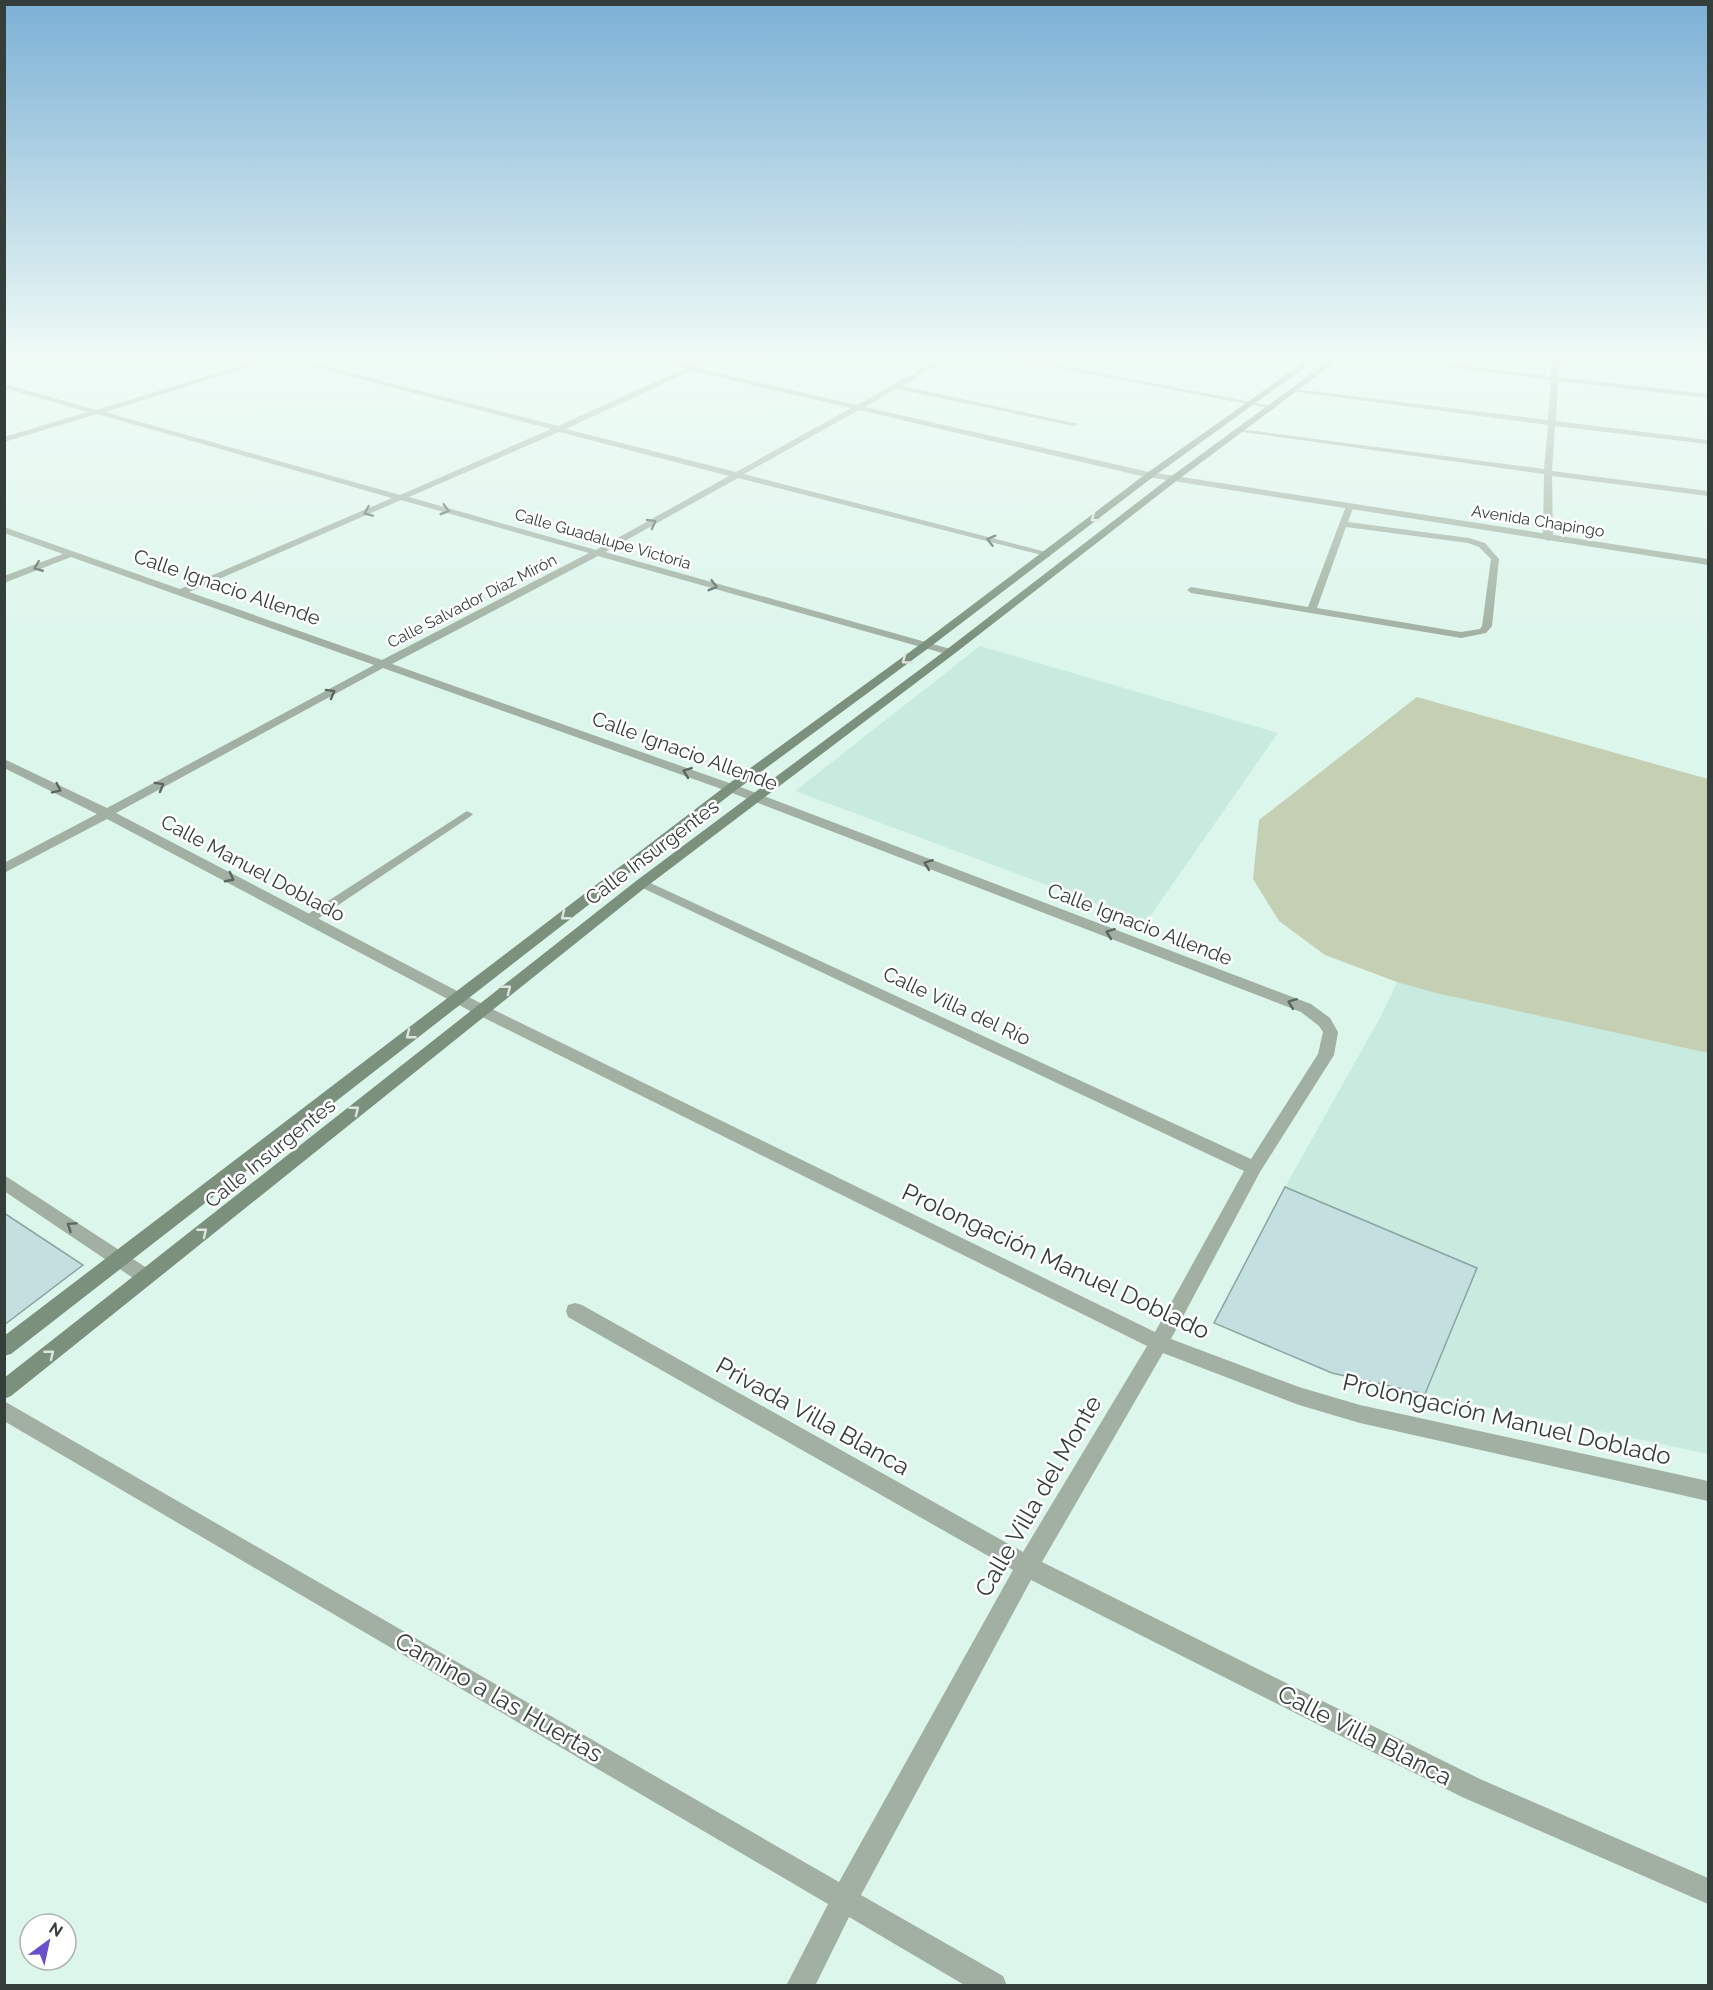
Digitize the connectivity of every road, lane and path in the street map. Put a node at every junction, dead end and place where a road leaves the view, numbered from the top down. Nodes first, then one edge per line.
1 (239, 453) edge
2 (504, 453) edge
3 (658, 453) edge
4 (778, 453) edge
5 (1053, 453) edge
6 (1182, 453) edge
7 (1210, 453) edge
8 (1400, 453) edge
9 (1550, 453) edge
10 (1548, 473) junction
11 (741, 474) junction
12 (1150, 475) junction
13 (1172, 480) junction
14 (1708, 494) edge
15 (400, 498) junction
16 (1349, 508) junction
17 (1344, 524) junction
18 (4, 530) edge
19 (1548, 538) junction
20 (597, 553) junction
21 (71, 554) junction
22 (1047, 555) junction
23 (1708, 562) edge
24 (4, 580) edge
25 (1191, 590) dead end
26 (182, 592) junction
27 (1312, 609) junction
28 (926, 645) junction
29 (950, 652) junction
30 (385, 663) junction
31 (4, 763) edge
32 (730, 788) junction
33 (756, 798) junction
34 (108, 814) junction
35 (467, 814) dead end
36 (4, 869) edge
37 (641, 884) junction
38 (309, 919) junction
39 (459, 998) junction
40 (481, 1010) junction
41 (1333, 1040) joint
42 (1254, 1167) junction
43 (4, 1182) edge
44 (120, 1259) junction
45 (146, 1277) junction
46 (575, 1311) dead end
47 (1159, 1343) junction
48 (4, 1348) edge
49 (4, 1390) edge
50 (4, 1410) edge
51 (1708, 1491) edge
52 (1027, 1566) junction
53 (1708, 1891) edge
54 (844, 1898) junction
55 (800, 1986) edge
56 (993, 1986) edge

1 - 15 street, Calle Guadalupe Victoria
2 - 15 street
3 - 11 street
4 - 11 street, Calle Salvador Díaz Mirón
5 - 12 street, Avenida Chapingo
6 - 12 main road, Calle Insurgentes
7 - 13 main road, Calle Insurgentes
8 - 10 street
9 - 10 street
10 - 14 street
10 - 19 street
20 -> 11 street, Calle Salvador Díaz Mirón
22 -> 11 street
12 - 13 street, Avenida Chapingo
12 -> 22 main road, Calle Insurgentes
13 - 16 street, Avenida Chapingo
13 - 29 main road, Calle Insurgentes
15 -> 20 street, Calle Guadalupe Victoria
15 -> 26 street
16 - 17 lane
16 - 19 street, Avenida Chapingo
17 - 27 lane
17 - 27 lane
18 - 21 street, Calle Ignacio Allende
19 - 23 street, Avenida Chapingo
20 -> 28 street, Calle Guadalupe Victoria
20 - 30 street, Calle Salvador Díaz Mirón
21 -> 24 street
21 - 26 street, Calle Ignacio Allende
22 - 28 main road, Calle Insurgentes
25 - 27 lane
26 - 30 street, Calle Ignacio Allende
28 - 29 street, Calle Guadalupe Victoria
28 -> 32 main road, Calle Insurgentes
29 - 33 main road, Calle Insurgentes
32 -> 30 street, Calle Ignacio Allende
34 -> 30 street, Calle Salvador Díaz Mirón
31 -> 34 street, Calle Manuel Doblado
32 - 33 street, Calle Ignacio Allende
32 -> 39 main road, Calle Insurgentes
33 - 37 main road, Calle Insurgentes
41 -> 33 street, Calle Ignacio Allende
34 - 36 street, Calle Salvador Díaz Mirón
34 -> 38 street, Calle Manuel Doblado
35 - 38 lane
40 -> 37 main road, Calle Insurgentes
37 - 42 street, Calle Villa del Río
38 - 39 street, Calle Manuel Doblado
39 - 40 street, Calle Manuel Doblado
39 -> 44 main road, Calle Insurgentes
45 -> 40 main road, Calle Insurgentes
40 - 47 street, Prolongación Manuel Doblado
41 - 42 street, Calle Villa del Monte
42 - 47 street, Calle Villa del Monte
44 -> 43 street
44 - 45 street
44 - 48 main road, Calle Insurgentes
49 -> 45 main road, Calle Insurgentes
46 - 52 street, Privada Villa Blanca
47 - 51 street, Prolongación Manuel Doblado
47 - 52 street, Calle Villa del Monte
50 - 54 street, Camino a las Huertas
52 - 53 street, Calle Villa Blanca
52 - 54 street, Calle Villa del Monte
54 - 55 street, Calle Villa del Monte
54 - 56 street, Camino a las Huertas

